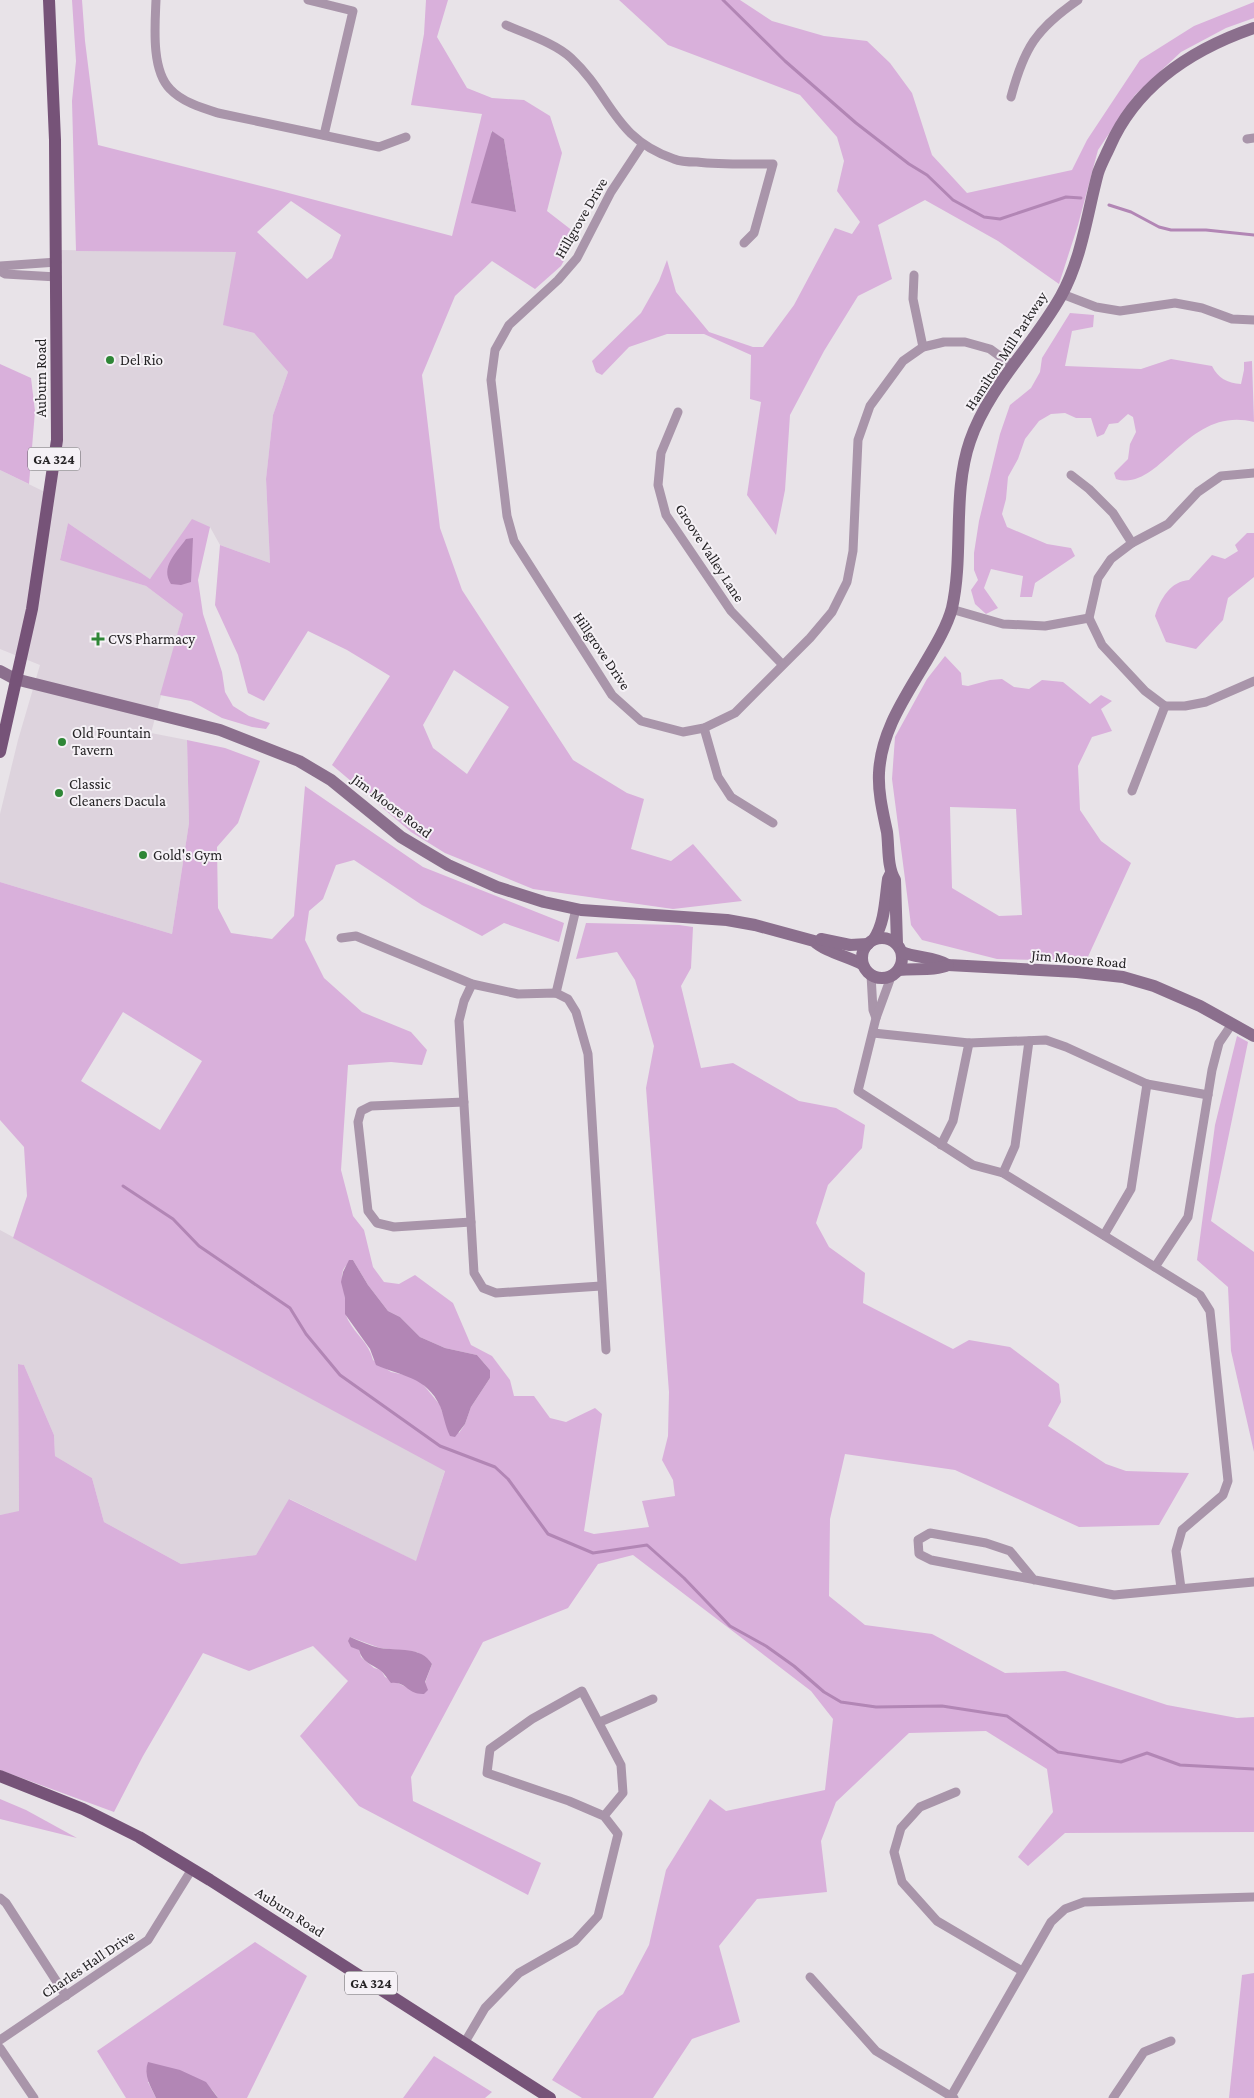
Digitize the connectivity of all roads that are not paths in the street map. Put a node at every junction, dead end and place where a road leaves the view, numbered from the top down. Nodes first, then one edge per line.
1 (49, 0) edge
2 (156, 0) edge
3 (308, 0) edge
4 (1078, 0) edge
5 (506, 25) dead end
6 (1254, 28) edge
7 (1011, 97) dead end
8 (324, 135) junction
9 (406, 137) dead end
10 (642, 145) junction
11 (744, 244) dead end
12 (57, 262) junction
13 (0, 266) edge
14 (0, 270) edge
15 (914, 275) dead end
16 (57, 277) junction
17 (1062, 294) junction
18 (1254, 320) edge
19 (923, 347) junction
20 (1012, 365) junction
21 (678, 412) dead end
22 (1254, 472) edge
23 (1070, 475) dead end
24 (1132, 543) junction
25 (951, 610) junction
26 (1089, 618) junction
27 (782, 664) junction
28 (0, 671) edge
29 (15, 679) junction
30 (1254, 681) edge
31 (1165, 706) junction
32 (704, 728) junction
33 (0, 752) edge
34 (1132, 790) dead end
35 (774, 823) dead end
36 (891, 874) junction
37 (576, 909) junction
38 (341, 938) dead end
39 (814, 941) junction
40 (871, 942) junction
41 (900, 948) junction
42 (862, 964) junction
43 (948, 965) junction
44 (895, 974) junction
45 (871, 976) junction
46 (472, 984) junction
47 (556, 993) junction
48 (876, 1018) junction
49 (1232, 1024) junction
50 (873, 1033) junction
51 (1254, 1036) edge
52 (1029, 1041) junction
53 (969, 1043) junction
54 (1147, 1084) junction
55 (1208, 1095) junction
56 (464, 1102) junction
57 (941, 1144) junction
58 (1003, 1172) junction
59 (471, 1222) junction
60 (1104, 1235) junction
61 (1155, 1267) junction
62 (601, 1286) junction
63 (606, 1350) dead end
64 (1034, 1580) junction
65 (1254, 1582) edge
66 (1181, 1588) junction
67 (653, 1699) dead end
68 (600, 1722) junction
69 (0, 1776) edge
70 (956, 1792) dead end
71 (604, 1816) junction
72 (192, 1869) junction
73 (1254, 1897) edge
74 (0, 1898) edge
75 (1022, 1972) junction
76 (810, 1977) dead end
77 (66, 1996) junction
78 (0, 2040) edge
79 (1171, 2041) dead end
80 (465, 2042) junction
81 (0, 2048) edge
82 (951, 2097) edge
83 (34, 2098) edge
84 (550, 2098) edge
85 (1113, 2098) edge

1 - 12 main road, Auburn Road / GA 324
2 - 8 street
3 - 8 street
4 - 7 street
5 - 10 street
6 - 17 street, Hamilton Mill Parkway
8 - 9 street
10 - 11 street
10 - 32 street, Hillgrove Drive
12 - 13 street
12 - 16 main road, Auburn Road / GA 324
14 - 16 street
15 - 19 street
16 - 29 main road, Auburn Road / GA 324
17 - 18 street
17 - 20 street, Hamilton Mill Parkway
19 - 20 street, Hillgrove Drive
19 - 27 street, Hillgrove Drive
20 - 25 street, Hamilton Mill Parkway
21 - 27 street, Groove Valley Lane
22 - 24 street
23 - 24 street
24 - 26 street
25 - 26 street
25 - 36 street, Hamilton Mill Parkway
26 - 31 street
27 - 32 street, Hillgrove Drive
28 - 29 street, Jim Moore Road
29 - 33 main road, Auburn Road / GA 324
29 - 37 street, Jim Moore Road
30 - 31 street
31 - 34 street
32 - 35 street
36 - 40 street, Hamilton Mill Parkway
36 - 41 street, Hamilton Mill Parkway
37 - 39 street, Jim Moore Road
37 - 47 street
38 - 46 street
39 - 40 street, Jim Moore Road
39 - 42 street, Jim Moore Road
40 - 41 street
40 - 42 street
41 - 43 street, Jim Moore Road
41 - 44 street
42 - 45 street
43 - 44 street, Jim Moore Road
43 - 49 street, Jim Moore Road
44 - 45 street
44 - 48 street
45 - 48 street
46 - 47 street
46 - 56 street
47 - 62 street
48 - 50 street
49 - 51 street, Jim Moore Road
49 - 55 street
50 - 53 street
50 - 57 street
52 - 53 street
52 - 54 street
52 - 58 street
53 - 57 street
54 - 55 street
54 - 60 street
55 - 61 street
56 - 59 street
56 - 59 street
57 - 58 street
58 - 60 street
59 - 62 street
60 - 61 street
61 - 66 street
62 - 63 street
64 - 64 street
64 - 66 street
65 - 66 street
67 - 68 street
68 - 71 street
68 - 71 street
69 - 72 main road, Auburn Road / GA 324
70 - 75 street
71 - 80 street
72 - 77 street, Charles Hall Drive
72 - 80 main road, Auburn Road / GA 324
73 - 75 street
74 - 77 street
75 - 82 street
76 - 82 street
77 - 78 street, Charles Hall Drive
79 - 85 street
80 - 84 main road, Auburn Road / GA 324
81 - 83 street

